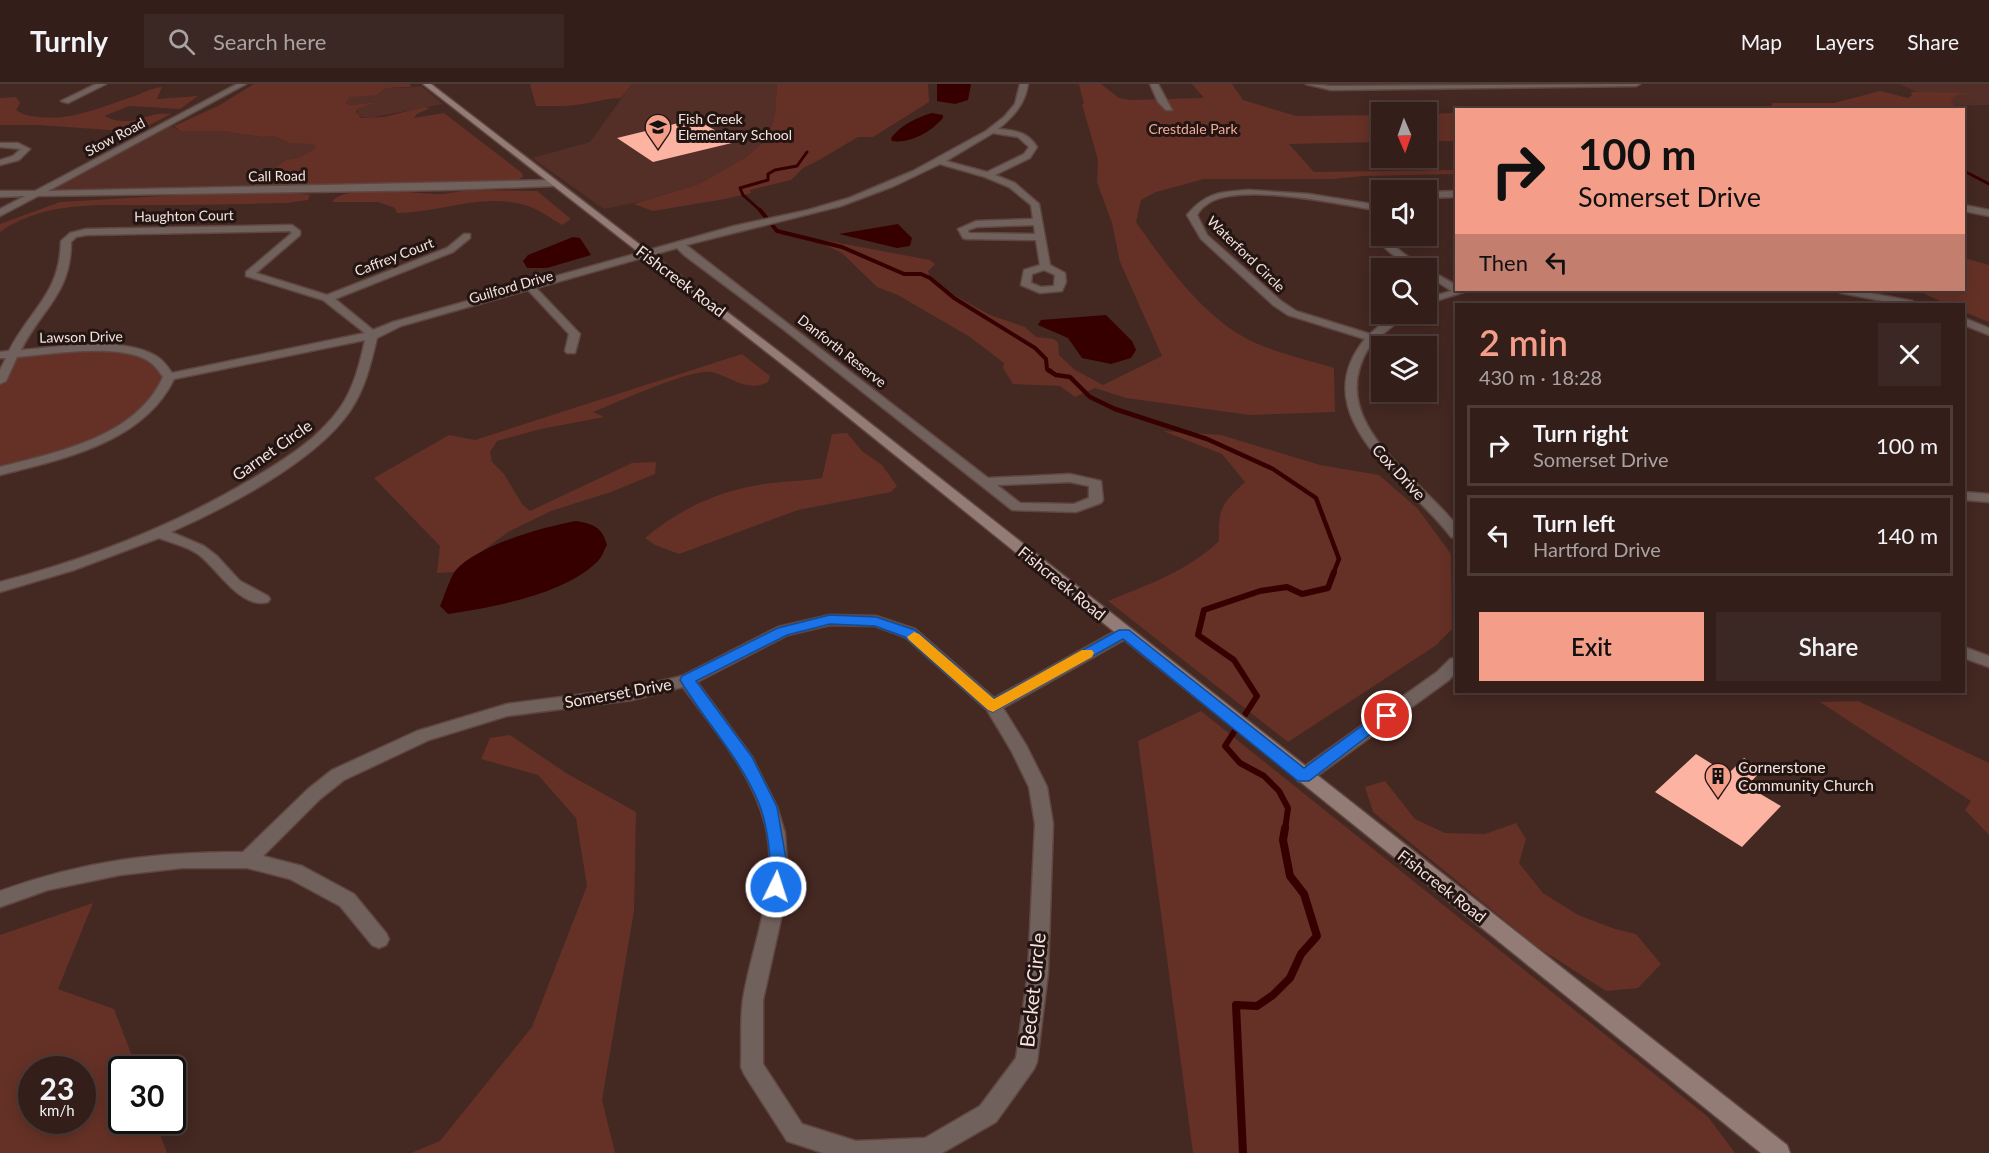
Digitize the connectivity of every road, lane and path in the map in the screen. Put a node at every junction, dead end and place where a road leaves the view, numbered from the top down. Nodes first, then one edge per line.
1 (102, 84) edge
2 (242, 84) edge
3 (427, 84) edge
4 (1024, 84) edge
5 (1154, 84) edge
6 (1636, 84) edge
7 (1312, 85) edge
8 (65, 101) dead end
9 (1169, 108) dead end
10 (990, 129) junction
11 (0, 145) edge
12 (938, 161) junction
13 (0, 163) edge
14 (988, 175) junction
15 (554, 183) junction
16 (0, 194) edge
17 (36, 194) junction
18 (1455, 194) edge
19 (1437, 195) edge
20 (1371, 206) edge
21 (1965, 208) edge
22 (0, 213) edge
23 (1989, 213) edge
24 (1038, 222) junction
25 (467, 236) dead end
26 (1040, 237) junction
27 (1389, 246) edge
28 (684, 249) junction
29 (1406, 258) edge
30 (652, 259) junction
31 (1045, 267) dead end
32 (1437, 277) edge
33 (1455, 288) edge
34 (534, 291) junction
35 (1456, 291) edge
36 (1846, 291) edge
37 (1437, 297) edge
38 (327, 298) junction
39 (1907, 303) edge
40 (1965, 321) edge
41 (1386, 324) edge
42 (1989, 332) edge
43 (372, 334) junction
44 (1370, 337) junction
45 (571, 351) dead end
46 (14, 354) junction
47 (0, 355) edge
48 (170, 377) junction
49 (0, 381) edge
50 (0, 471) edge
51 (986, 482) junction
52 (1965, 496) edge
53 (1989, 498) edge
54 (1454, 527) edge
55 (160, 533) junction
56 (0, 587) edge
57 (263, 599) dead end
58 (1124, 633) junction
59 (1965, 652) edge
60 (1989, 662) edge
61 (1455, 664) edge
62 (687, 680) junction
63 (993, 706) junction
64 (1304, 776) junction
65 (247, 860) junction
66 (0, 899) edge
67 (379, 939) dead end
68 (1779, 1153) edge

1 - 8 street
2 - 17 street, Stow Road
3 - 15 main road, Fishcreek Road
4 - 10 street, Guilford Drive
5 - 9 street
6 - 7 street
10 - 12 street, Guilford Drive
10 - 14 street
11 - 13 street
12 - 14 street
12 - 28 street, Guilford Drive
14 - 24 street
15 - 17 street, Call Road
15 - 30 main road, Fishcreek Road
16 - 17 street, Call Road
17 - 22 street, Stow Road
18 - 19 street
20 - 44 street, Waterford Circle
21 - 23 street
24 - 26 street
24 - 26 street
25 - 38 street, Caffrey Court
26 - 31 street
27 - 29 street
28 - 30 street, Guilford Drive
28 - 51 street, Danforth Reserve
30 - 34 street, Guilford Drive
30 - 58 main road, Fishcreek Road
32 - 33 street
34 - 43 street, Guilford Drive
34 - 45 street
35 - 37 street
36 - 39 street
38 - 43 street
38 - 46 street, Haughton Court
40 - 42 street
41 - 44 street, Cox Drive
43 - 48 street, Guilford Drive
43 - 55 street, Garnet Circle
44 - 54 street, Cox Drive
46 - 47 street, Lawson Drive
46 - 48 street, Lawson Drive
46 - 49 street
48 - 50 street
51 - 51 street, Danforth Reserve
52 - 53 street
55 - 56 street, Garnet Circle
55 - 57 street
58 - 63 street
58 - 64 main road, Fishcreek Road
59 - 60 street
61 - 64 street
62 - 63 street, Somerset Drive
62 - 63 street, Becket Circle
62 - 65 street, Somerset Drive
64 - 68 main road, Fishcreek Road
65 - 66 street
65 - 67 street

